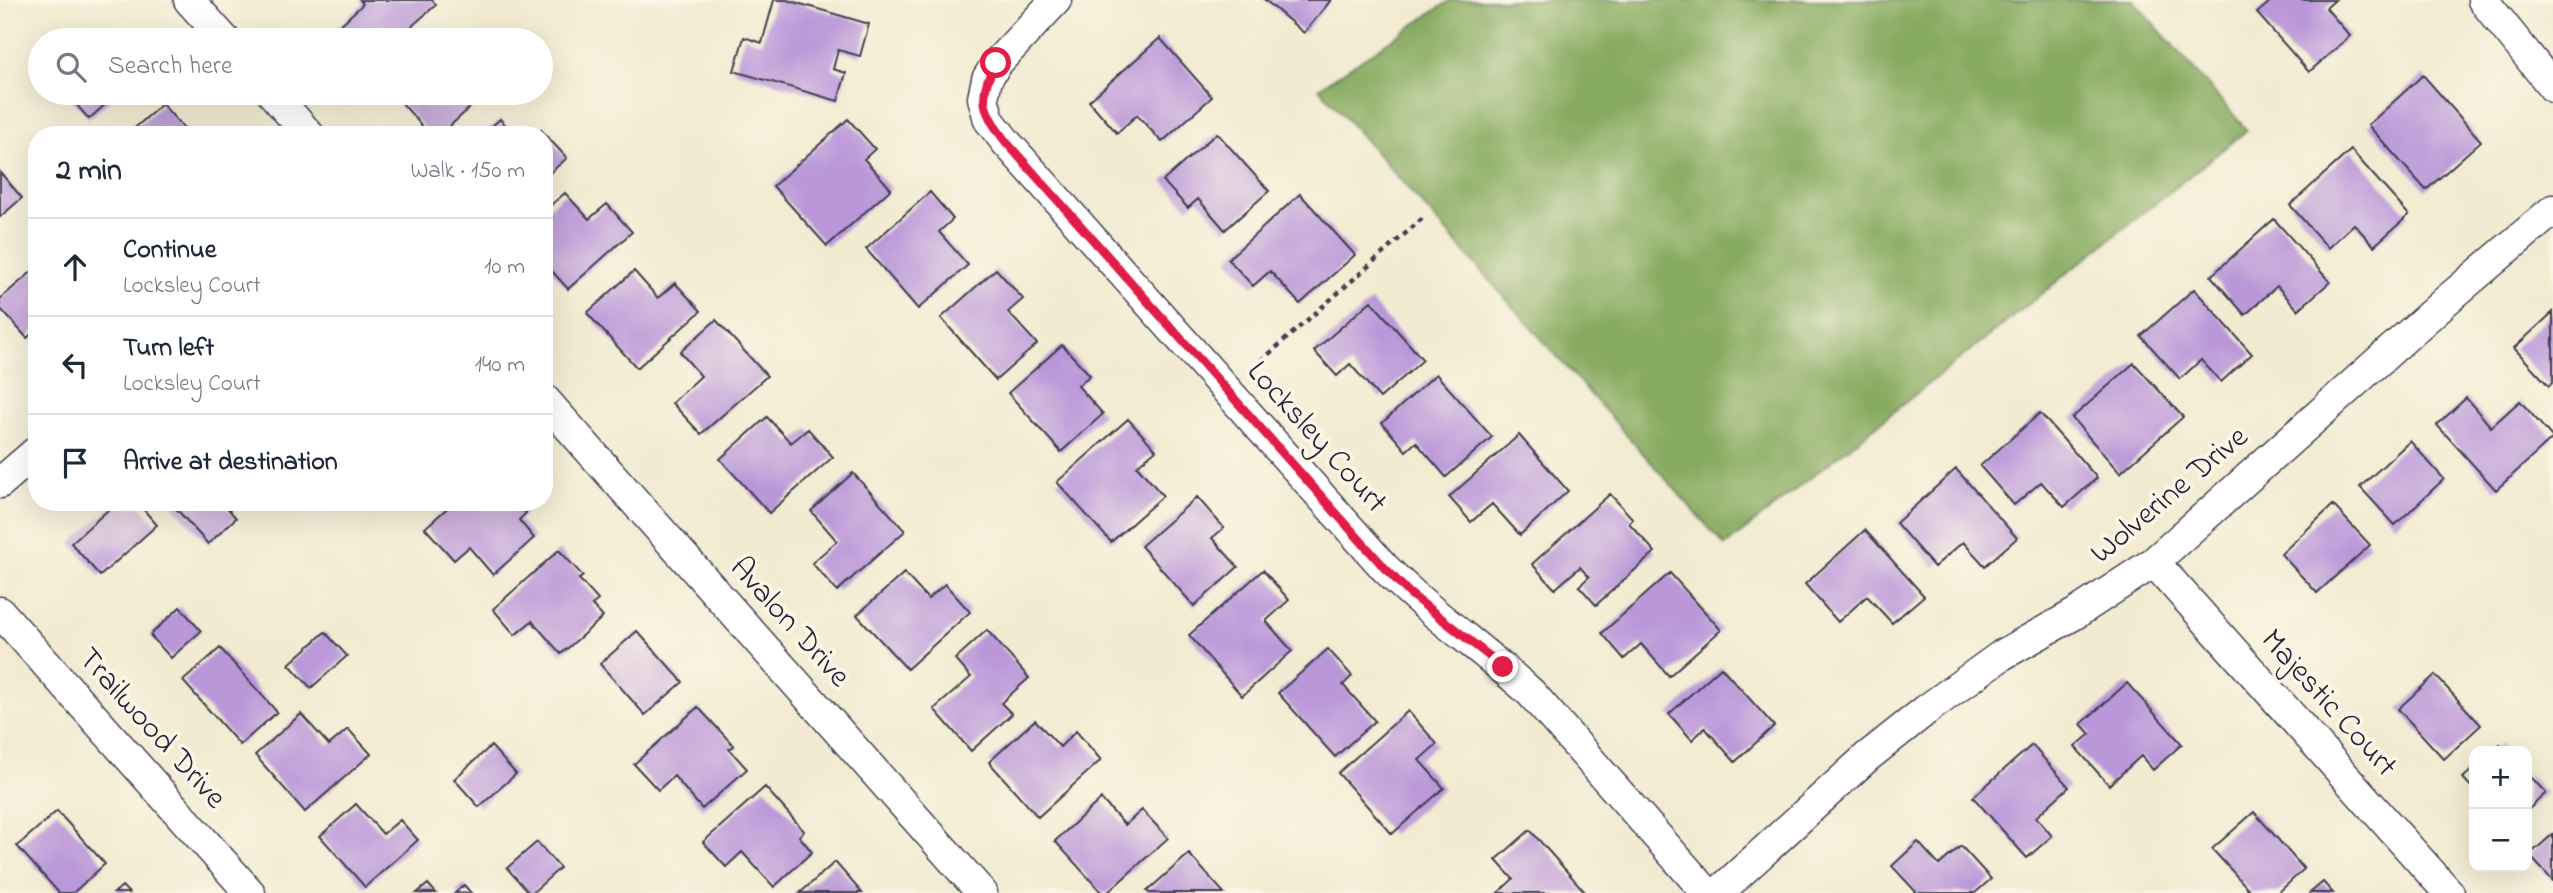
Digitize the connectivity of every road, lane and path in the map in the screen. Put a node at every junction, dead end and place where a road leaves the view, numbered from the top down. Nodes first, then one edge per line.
1 (189, 0) edge
2 (1056, 0) edge
3 (2483, 0) edge
4 (214, 28) edge
5 (2553, 87) edge
6 (283, 105) edge
7 (301, 126) edge
8 (2553, 210) edge
9 (1424, 217) dead end
10 (1261, 361) dead end
11 (553, 410) edge
12 (28, 459) edge
13 (0, 483) edge
14 (2154, 562) junction
15 (0, 612) edge
16 (250, 893) edge
17 (982, 893) edge
18 (1707, 893) edge
19 (1718, 893) edge
20 (2449, 893) edge

1 - 4 street
2 - 18 street, Locksley Court
3 - 5 street
6 - 7 street
8 - 14 street, Wolverine Drive
9 - 10 path
11 - 17 street, Avalon Drive
12 - 13 street
14 - 19 street, Wolverine Drive
14 - 20 street, Majestic Court
15 - 16 street, Trailwood Drive

